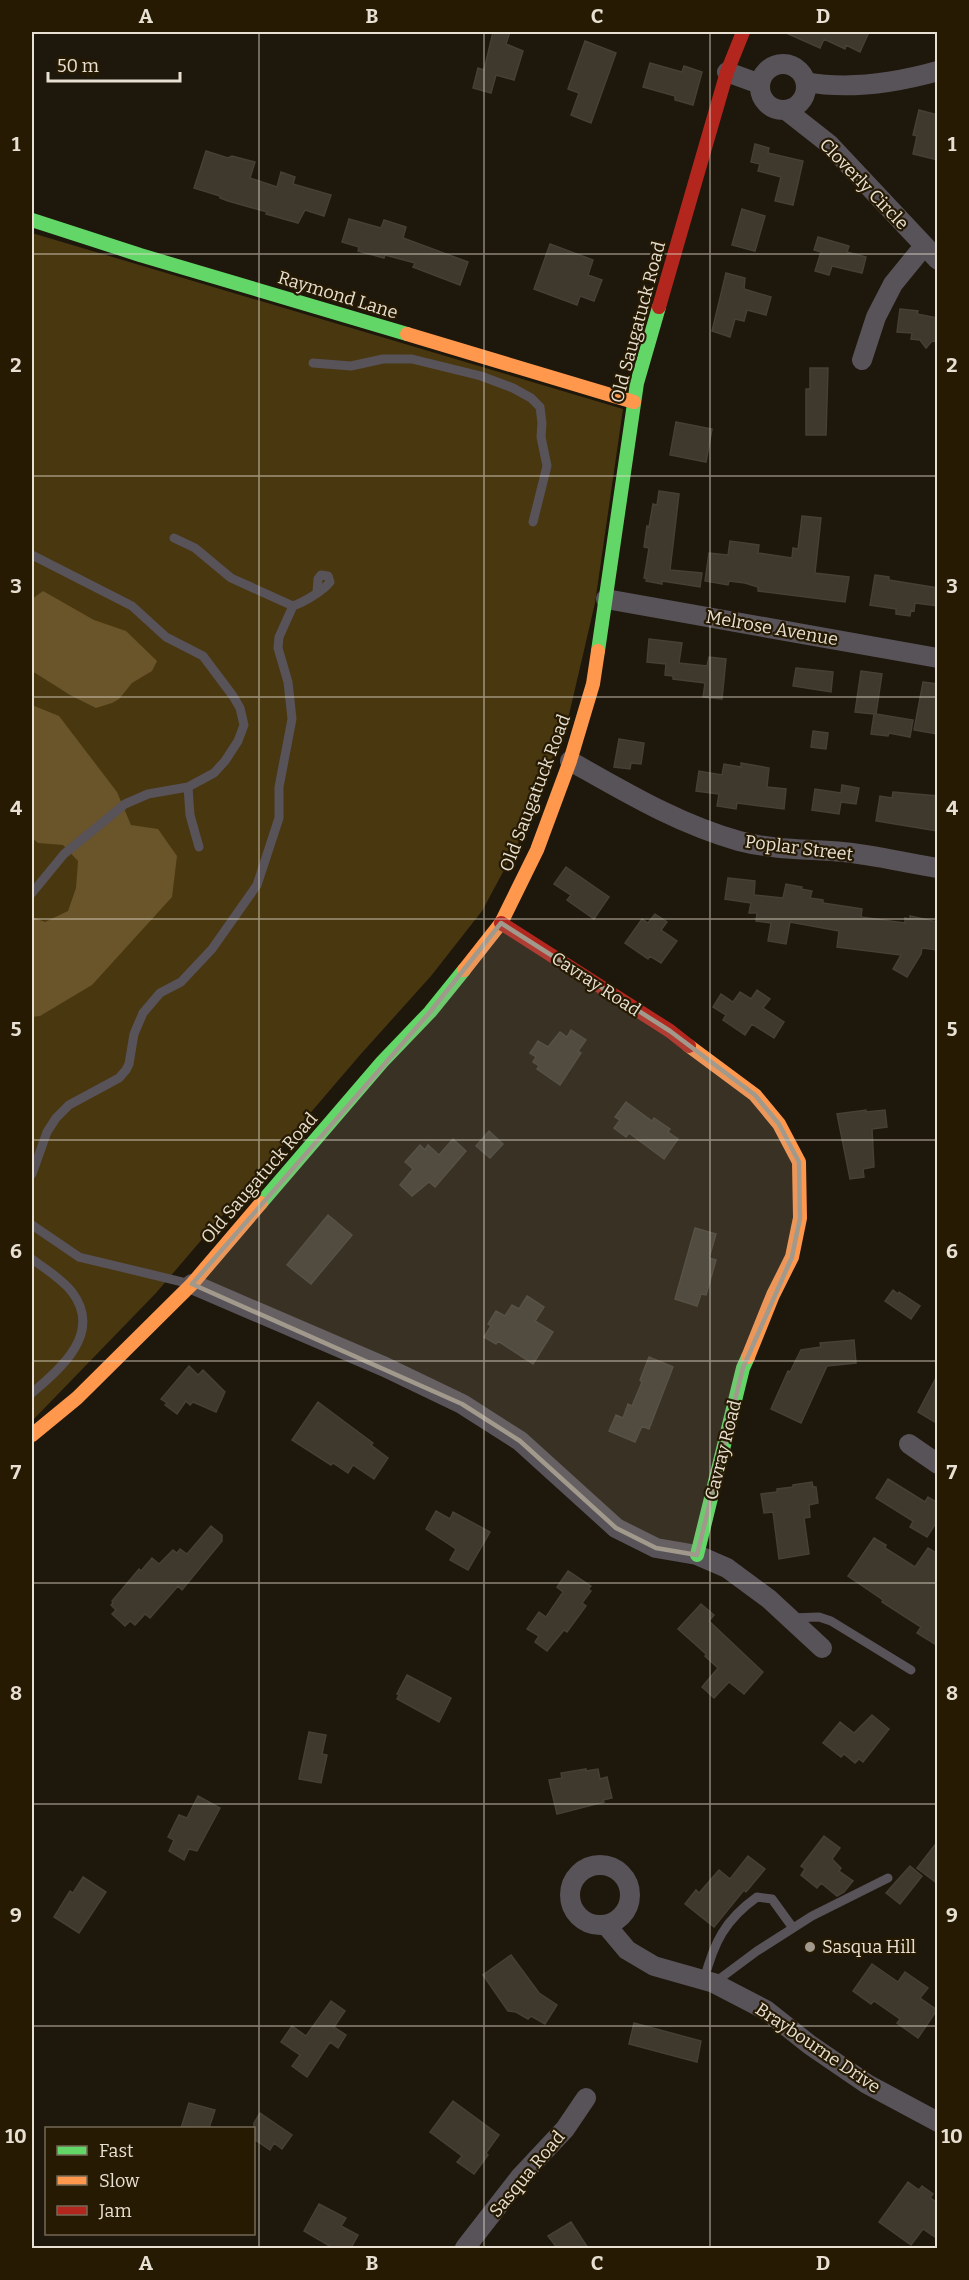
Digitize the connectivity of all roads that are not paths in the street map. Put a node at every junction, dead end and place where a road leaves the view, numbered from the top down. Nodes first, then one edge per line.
1 (743, 32) edge
2 (938, 71) edge
3 (727, 72) junction
4 (806, 82) junction
5 (760, 84) junction
6 (787, 111) junction
7 (32, 220) edge
8 (931, 253) edge
9 (862, 360) dead end
10 (313, 363) dead end
11 (634, 402) junction
12 (533, 522) dead end
13 (174, 538) dead end
14 (32, 555) edge
15 (317, 592) dead end
16 (606, 599) junction
17 (293, 606) junction
18 (938, 658) edge
19 (570, 761) junction
20 (188, 787) junction
21 (199, 847) dead end
22 (938, 868) edge
23 (32, 893) edge
24 (501, 922) junction
25 (32, 1174) edge
26 (32, 1225) edge
27 (32, 1258) edge
28 (192, 1284) junction
29 (32, 1393) edge
30 (32, 1435) edge
31 (909, 1444) dead end
32 (938, 1464) edge
33 (697, 1555) junction
34 (790, 1618) junction
35 (822, 1648) dead end
36 (911, 1670) dead end
37 (888, 1878) dead end
38 (606, 1925) dead end
39 (793, 1928) junction
40 (709, 1982) junction
41 (585, 2098) dead end
42 (938, 2122) edge
43 (465, 2248) edge

1 - 3 street, Old Saugatuck Road
2 - 4 street
3 - 5 street
3 - 11 street, Old Saugatuck Road
4 - 5 street
4 - 6 street
5 - 6 street, Cloverly Circle
6 - 8 street, Cloverly Circle
7 - 11 street, Raymond Lane
8 - 9 street
10 - 12 lane
11 - 16 street, Old Saugatuck Road
13 - 17 lane
14 - 20 lane
15 - 17 lane
16 - 18 street, Melrose Avenue
16 - 19 street, Old Saugatuck Road
17 - 25 lane
19 - 22 street, Poplar Street
19 - 24 street, Old Saugatuck Road
20 - 21 lane
20 - 23 lane
24 - 28 street, Old Saugatuck Road
24 - 33 street, Cavray Road
26 - 28 lane
27 - 29 lane
28 - 30 street, Old Saugatuck Road
28 - 33 street
31 - 32 street
33 - 34 street
34 - 35 street
34 - 36 lane
37 - 39 lane
38 - 40 street, Braybourne Drive
39 - 40 lane
39 - 40 lane
40 - 42 street, Braybourne Drive
41 - 43 street, Sasqua Road

